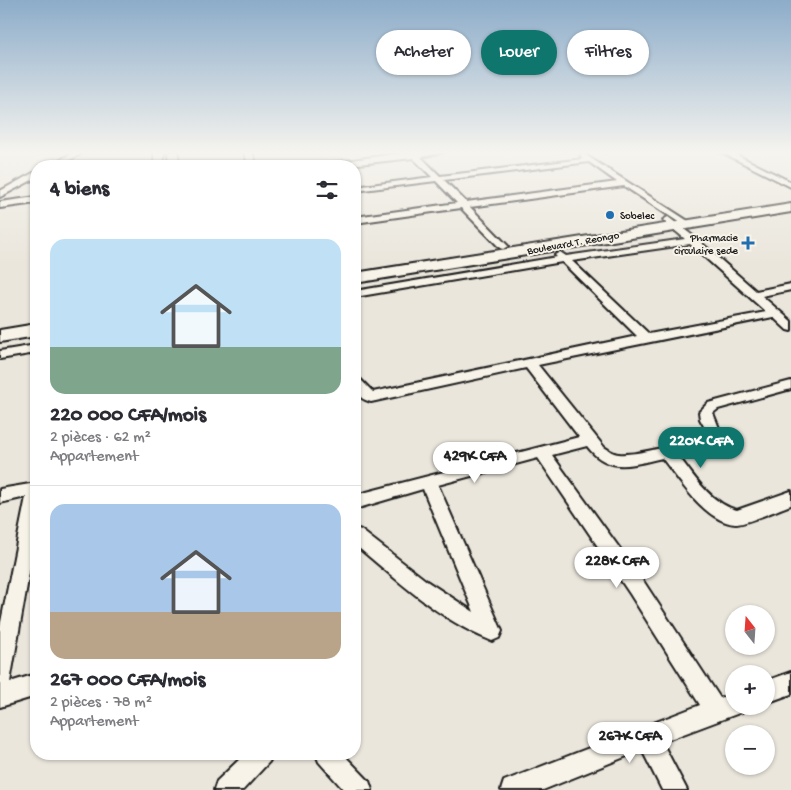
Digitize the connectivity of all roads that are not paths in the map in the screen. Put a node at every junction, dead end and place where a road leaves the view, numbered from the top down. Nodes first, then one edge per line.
1 (449, 189) edge
2 (582, 189) edge
3 (633, 189) edge
4 (791, 200) edge
5 (30, 201) edge
6 (0, 205) edge
7 (463, 205) junction
8 (791, 208) edge
9 (361, 219) edge
10 (676, 221) junction
11 (694, 241) junction
12 (503, 246) junction
13 (551, 247) junction
14 (564, 259) junction
15 (361, 268) edge
16 (361, 277) edge
17 (791, 286) edge
18 (361, 293) edge
19 (755, 294) junction
20 (777, 313) junction
21 (30, 320) edge
22 (0, 325) edge
23 (791, 327) edge
24 (30, 331) edge
25 (0, 336) edge
26 (646, 338) junction
27 (30, 350) edge
28 (0, 355) edge
29 (530, 364) junction
30 (791, 385) edge
31 (361, 389) edge
32 (588, 440) junction
33 (542, 452) junction
34 (666, 452) junction
35 (428, 481) junction
36 (30, 490) edge
37 (0, 496) edge
38 (791, 498) edge
39 (361, 500) edge
40 (30, 521) edge
41 (361, 539) edge
42 (0, 680) edge
43 (791, 683) edge
44 (30, 688) edge
45 (775, 689) edge
46 (0, 696) edge
47 (725, 708) edge
48 (647, 736) junction
49 (255, 760) edge
50 (332, 760) edge
51 (226, 790) edge
52 (360, 790) edge
53 (514, 790) edge
54 (674, 790) edge

1 - 7 street
2 - 7 street
3 - 10 street
4 - 10 highway
5 - 6 street
7 - 9 street
7 - 12 street
8 - 10 highway, Boulevard T. Reongo
10 - 11 street
10 - 12 highway
10 - 13 highway, Boulevard T. Reongo
11 - 14 street
11 - 19 street
12 - 15 highway
13 - 14 street
13 - 16 highway, Boulevard T. Reongo
14 - 18 street
14 - 26 street
17 - 19 street
19 - 20 street
20 - 23 street
20 - 26 street
21 - 22 highway
24 - 25 highway
26 - 29 street
27 - 28 street
29 - 31 street
29 - 32 street
30 - 34 street
32 - 33 street
32 - 34 street
33 - 35 street
33 - 47 street
34 - 38 street
35 - 39 street
35 - 41 street
36 - 37 street
40 - 42 street
43 - 45 street
44 - 46 street
47 - 48 street
48 - 53 street
48 - 54 street
49 - 51 street
50 - 52 street

